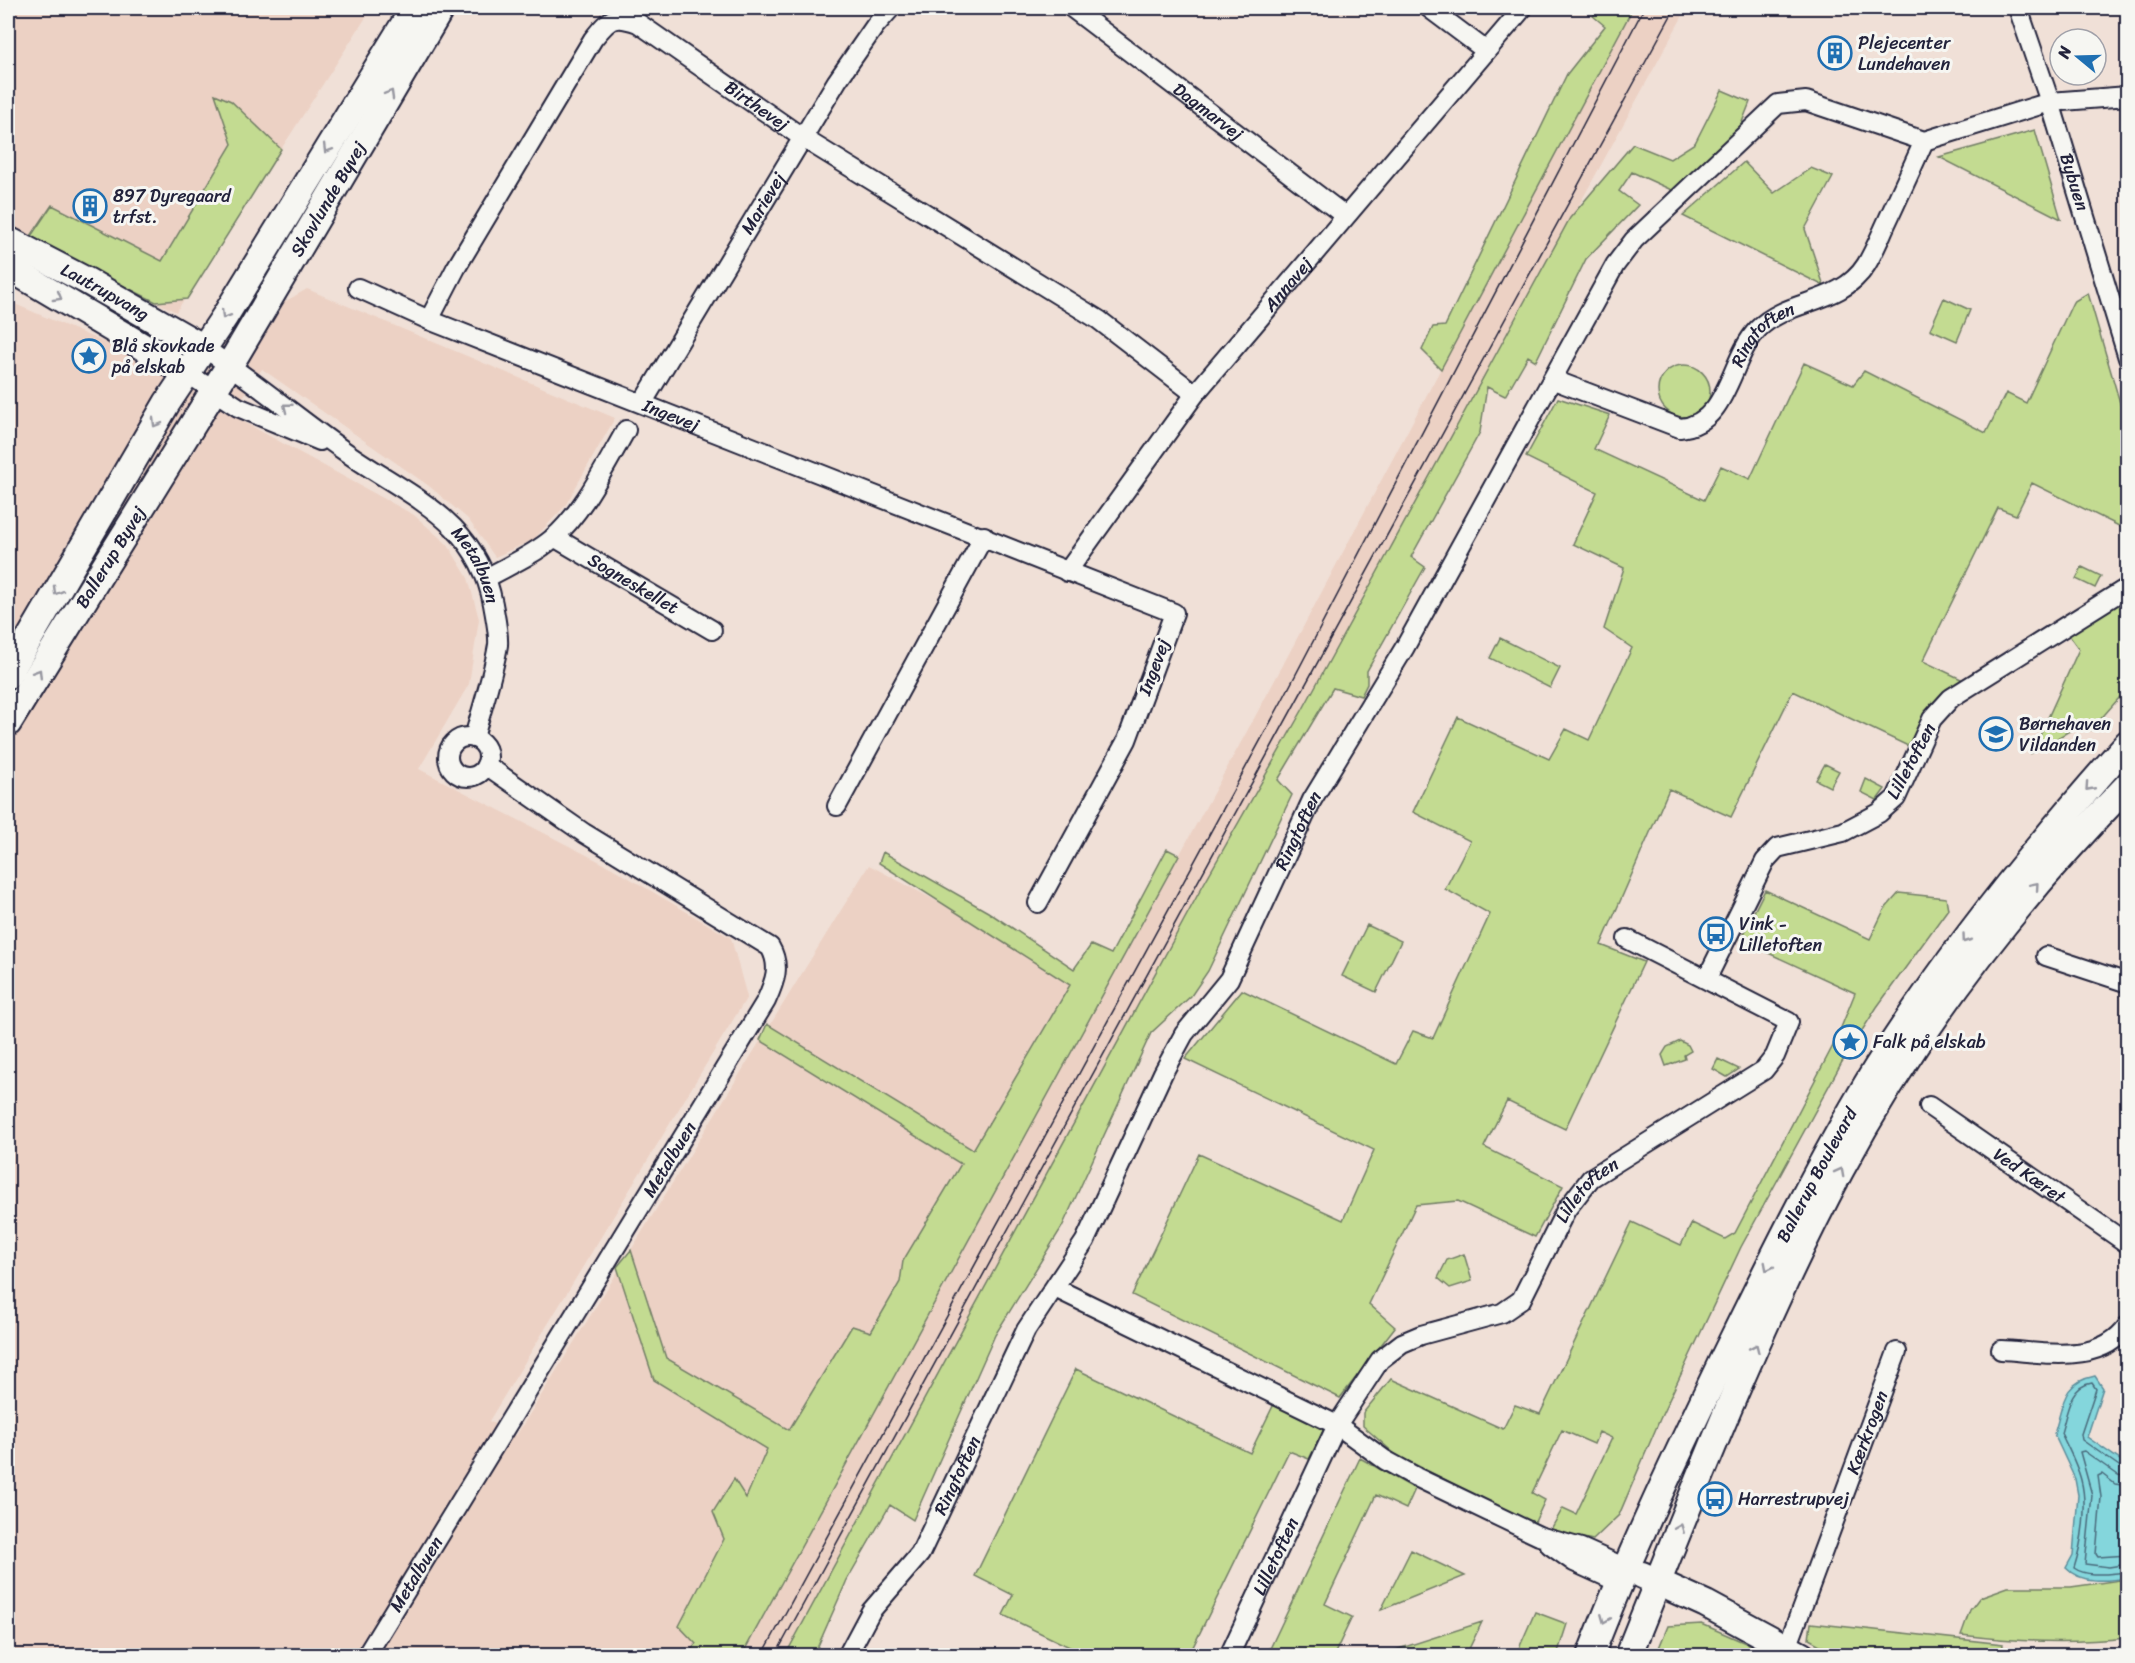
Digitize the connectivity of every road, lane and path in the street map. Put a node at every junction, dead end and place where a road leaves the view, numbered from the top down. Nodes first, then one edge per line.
1 (414, 8) edge
2 (441, 8) edge
3 (891, 8) edge
4 (1072, 8) edge
5 (1429, 8) edge
6 (1523, 8) edge
7 (2018, 8) edge
8 (1485, 50) junction
9 (2127, 96) edge
10 (2050, 102) junction
11 (803, 138) junction
12 (1924, 141) junction
13 (1344, 215) junction
14 (8, 240) edge
15 (8, 267) edge
16 (358, 288) dead end
17 (429, 320) junction
18 (204, 348) junction
19 (2127, 358) edge
20 (230, 365) junction
21 (187, 373) junction
22 (1554, 380) junction
23 (213, 391) junction
24 (1195, 394) junction
25 (643, 402) junction
26 (626, 430) dead end
27 (344, 451) junction
28 (984, 536) junction
29 (554, 537) junction
30 (1067, 572) junction
31 (488, 577) junction
32 (2127, 587) edge
33 (712, 630) dead end
34 (8, 675) edge
35 (8, 723) edge
36 (474, 738) junction
37 (2127, 744) edge
38 (486, 765) junction
39 (2127, 785) edge
40 (837, 806) dead end
41 (1038, 903) dead end
42 (1627, 939) dead end
43 (2046, 956) dead end
44 (1707, 978) junction
45 (2127, 983) edge
46 (1929, 1106) dead end
47 (2127, 1244) edge
48 (1055, 1288) junction
49 (2127, 1325) edge
50 (2001, 1350) dead end
51 (1897, 1352) dead end
52 (1337, 1425) junction
53 (1623, 1575) junction
54 (1655, 1590) junction
55 (1794, 1652) edge
56 (366, 1656) edge
57 (847, 1656) edge
58 (1229, 1656) edge
59 (1590, 1656) edge
60 (1628, 1656) edge

1 -> 18 street, Skovlunde Byvej
20 -> 2 street, Skovlunde Byvej
3 - 11 street, Marievej
4 - 13 street, Dagmarvej
5 - 8 street
6 - 8 street, Annavej
7 - 10 street, Bybuen
8 - 13 street, Annavej
9 - 10 street
10 - 12 street
10 - 19 street, Bybuen
11 - 17 street, Birthevej
11 - 24 street, Birthevej
11 - 25 street, Marievej
12 - 22 street, Ringtoften
12 - 22 street, Ringtoften
13 - 24 street, Annavej
14 - 18 street, Lautrupvang
15 -> 21 street, Lautrupvang
16 - 17 street, Ingevej
17 - 25 street, Ingevej
18 - 20 street, Lautrupvang
18 - 21 street, Skovlunde Byvej
20 - 23 street, Skovlunde Byvej
27 -> 20 street, Metalbuen
21 - 23 street, Metalbuen
21 -> 34 street, Ballerup Byvej
22 - 48 street, Ringtoften
23 - 27 street, Metalbuen
35 -> 23 street, Ballerup Byvej
24 - 30 street, Annavej
25 - 28 street, Ingevej
26 - 29 street
27 - 31 street, Metalbuen
28 - 30 street, Ingevej
28 - 40 street
29 - 31 street
29 - 33 street, Sogneskellet
30 - 41 street, Ingevej
31 - 36 street, Metalbuen
32 - 44 street, Lilletoften
36 - 38 street
36 - 38 street
37 -> 53 street, Ballerup Boulevard
38 - 56 street, Metalbuen
54 -> 39 street, Ballerup Boulevard
42 - 44 street, Lilletoften
43 - 45 street
44 - 52 street, Lilletoften
46 - 47 street, Ved Kæret
48 - 52 street
48 - 57 street, Ringtoften
49 - 50 street
51 - 55 street, Kærkrogen
52 - 53 street
52 - 58 street, Lilletoften
53 - 54 street
53 -> 59 street, Ballerup Boulevard
54 - 55 street
54 - 60 street, Ballerup Boulevard

